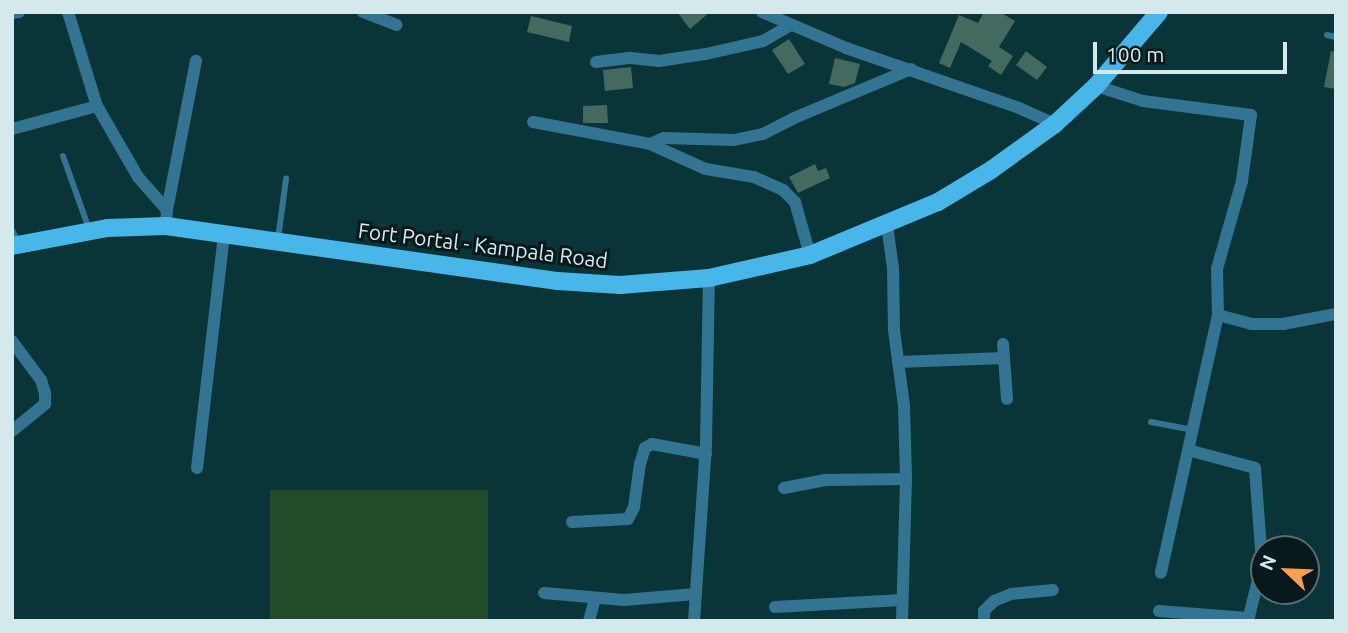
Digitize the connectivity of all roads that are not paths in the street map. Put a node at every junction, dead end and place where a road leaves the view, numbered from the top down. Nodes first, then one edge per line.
1 (19, 12) edge
2 (68, 12) edge
3 (363, 12) edge
4 (762, 12) edge
5 (1159, 12) edge
6 (12, 13) edge
7 (397, 25) dead end
8 (791, 25) junction
9 (1327, 35) dead end
10 (1336, 37) edge
11 (196, 61) dead end
12 (596, 62) dead end
13 (911, 69) junction
14 (1096, 86) junction
15 (97, 106) junction
16 (533, 122) dead end
17 (1055, 124) junction
18 (12, 129) edge
19 (650, 144) junction
20 (63, 156) dead end
21 (286, 179) dead end
22 (166, 218) junction
23 (887, 225) junction
24 (89, 231) junction
25 (224, 234) junction
26 (14, 240) edge
27 (278, 241) junction
28 (810, 255) junction
29 (709, 278) junction
30 (1336, 314) edge
31 (1218, 315) junction
32 (12, 341) edge
33 (1003, 344) dead end
34 (1004, 358) junction
35 (898, 362) junction
36 (1007, 399) dead end
37 (1151, 422) dead end
38 (1193, 430) junction
39 (12, 431) edge
40 (1188, 450) junction
41 (706, 454) junction
42 (197, 468) dead end
43 (906, 479) junction
44 (784, 488) dead end
45 (572, 522) dead end
46 (1161, 573) dead end
47 (1053, 590) dead end
48 (544, 593) dead end
49 (696, 594) junction
50 (595, 599) junction
51 (902, 600) junction
52 (775, 607) dead end
53 (1159, 611) dead end
54 (1248, 620) edge
55 (589, 621) edge
56 (694, 621) edge
57 (902, 621) edge
58 (984, 621) edge

1 - 6 street
2 - 15 street
3 - 7 street
4 - 8 street
5 - 14 main road, Fort Portal - Kampala Road
8 - 12 street
8 - 13 street
9 - 10 lane
11 - 22 street
13 - 17 street
13 - 19 street
14 - 17 main road, Fort Portal - Kampala Road
14 - 31 street
15 - 18 street
15 - 22 street
16 - 19 street
17 - 23 main road, Fort Portal - Kampala Road
19 - 28 street
20 - 24 lane
21 - 27 lane
22 - 24 main road, Fort Portal - Kampala Road
22 - 25 main road, Fort Portal - Kampala Road
23 - 28 main road, Fort Portal - Kampala Road
23 - 35 street
24 - 26 main road, Fort Portal - Kampala Road
25 - 27 main road, Fort Portal - Kampala Road
25 - 42 street
27 - 29 main road, Fort Portal - Kampala Road
28 - 29 main road, Fort Portal - Kampala Road
29 - 41 street
30 - 31 street
31 - 38 street
32 - 39 street
33 - 34 street
34 - 35 street
34 - 36 street
35 - 43 street
37 - 38 lane
38 - 40 street
40 - 46 street
40 - 54 street
41 - 45 street
41 - 49 street
43 - 44 street
43 - 51 street
47 - 58 street
48 - 50 street
49 - 50 street
49 - 56 street
50 - 55 street
51 - 52 street
51 - 57 street
53 - 54 street

